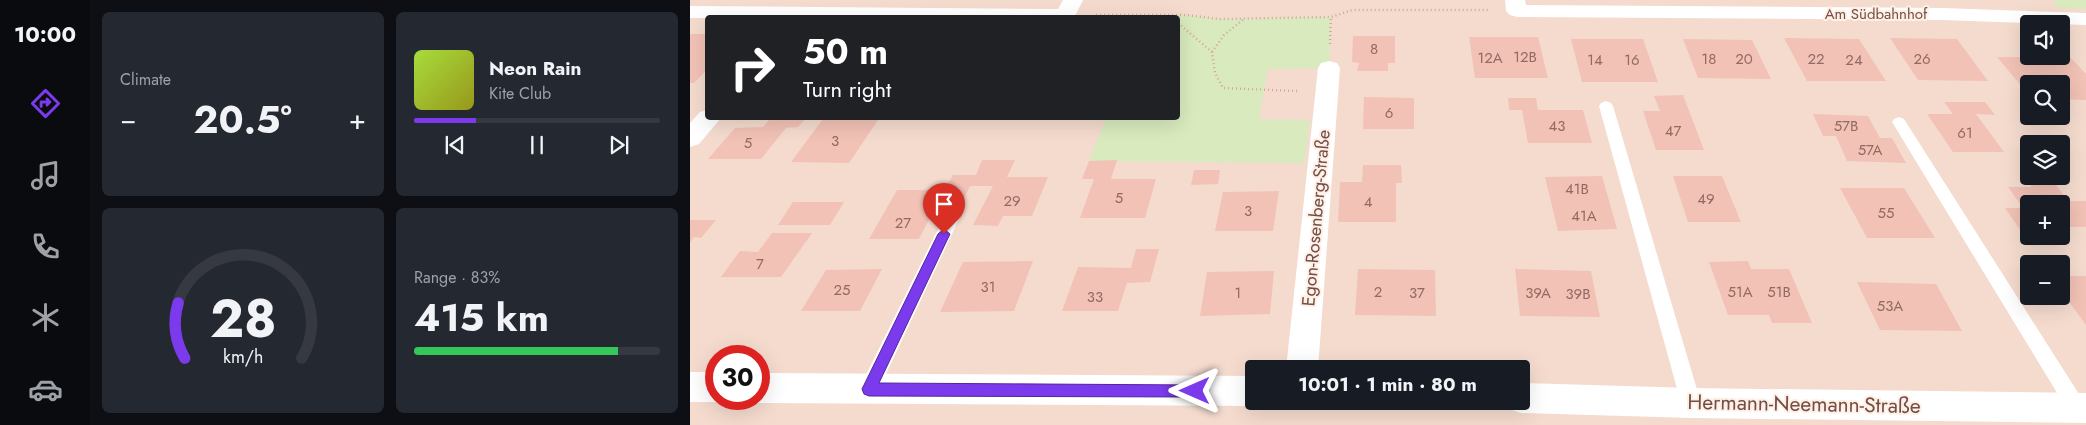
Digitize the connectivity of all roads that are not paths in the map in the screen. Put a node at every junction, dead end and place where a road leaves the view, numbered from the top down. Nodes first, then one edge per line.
1 (1516, 5) edge
2 (1069, 8) edge
3 (690, 12) edge
4 (802, 15) edge
5 (2086, 19) edge
6 (1328, 80) road end
7 (1606, 106) dead end
8 (707, 120) edge
9 (1899, 122) dead end
10 (690, 138) edge
11 (952, 217) dead end
12 (1303, 360) edge
13 (690, 387) edge
14 (705, 387) edge
15 (770, 388) edge
16 (869, 389) junction
17 (1245, 391) edge
18 (1530, 398) edge
19 (1691, 403) junction
20 (2081, 408) edge

1 - 5 street, Am Südbahnhof
2 - 4 street
3 - 4 street
6 - 12 street, Egon-Rosenberg-Straße
7 - 19 lane
8 - 10 street
9 - 20 lane
11 - 16 lane
13 - 14 street
15 - 16 street
16 - 17 street
18 - 19 street, Hermann-Neemann-Straße
19 - 20 street, Hermann-Neemann-Straße

